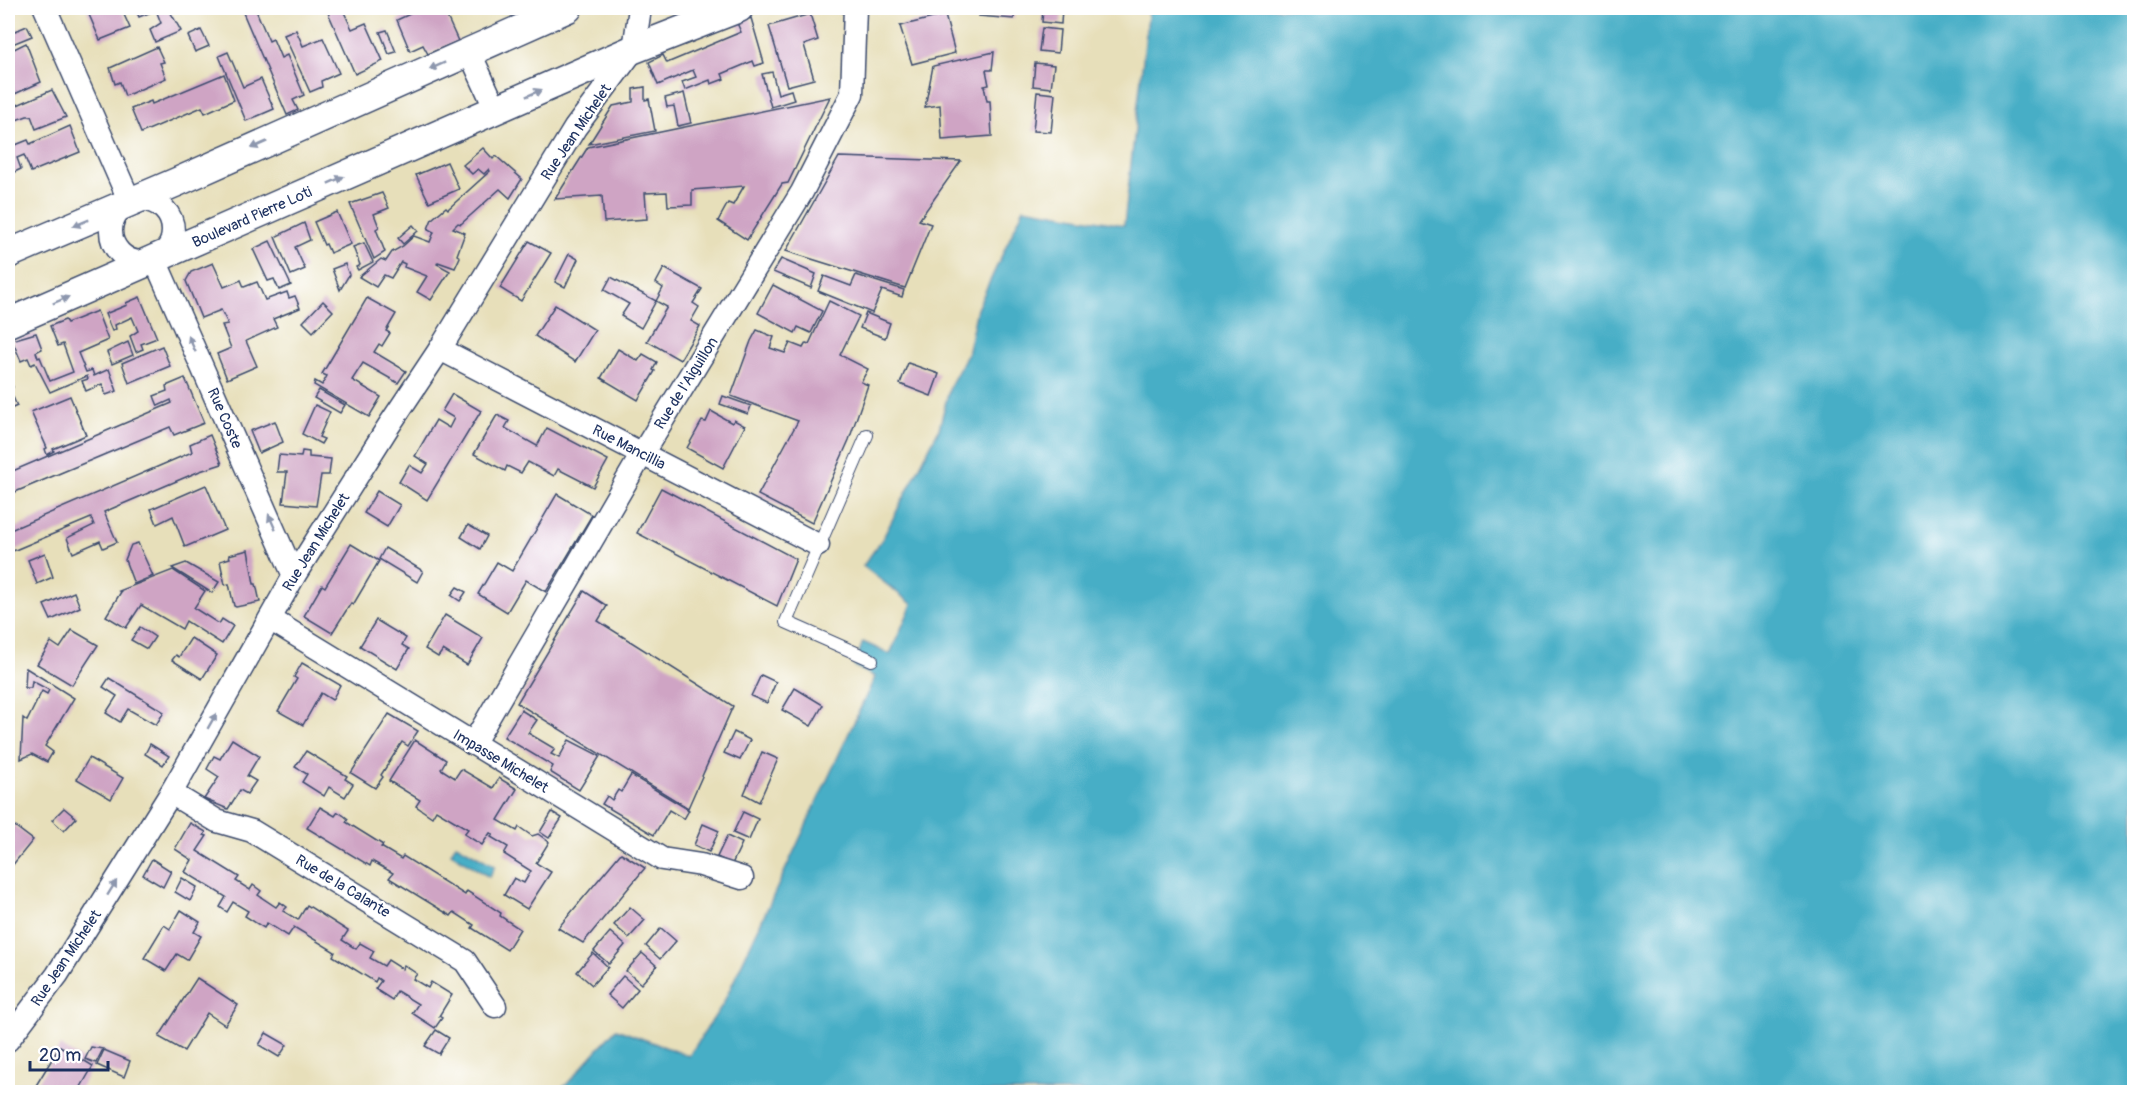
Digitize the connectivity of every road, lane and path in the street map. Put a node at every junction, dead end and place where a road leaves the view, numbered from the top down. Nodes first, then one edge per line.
1 (45, 8) edge
2 (568, 8) edge
3 (640, 8) edge
4 (739, 8) edge
5 (855, 8) edge
6 (634, 50) junction
7 (469, 51) junction
8 (496, 110) junction
9 (130, 202) junction
10 (8, 254) edge
11 (155, 260) junction
12 (8, 323) edge
13 (440, 349) junction
14 (867, 435) dead end
15 (642, 454) junction
16 (818, 545) junction
17 (294, 576) junction
18 (270, 619) junction
19 (872, 660) dead end
20 (473, 744) junction
21 (171, 793) junction
22 (742, 878) dead end
23 (495, 1006) dead end
24 (8, 1040) edge

1 - 9 street
2 - 7 street
3 - 6 street
4 - 6 street, Boulevard Pierre Loti
5 - 15 street, Rue de l'Aiguillon
8 -> 6 street, Boulevard Pierre Loti
6 - 13 street, Rue Jean Michelet
7 - 8 street
7 -> 9 street
11 -> 8 street, Boulevard Pierre Loti
9 -> 10 street
9 - 11 street
9 - 11 street
12 -> 11 street, Boulevard Pierre Loti
17 -> 11 street, Rue Coste
13 - 15 street, Rue Mancillia
13 - 17 street, Rue Jean Michelet
14 - 16 lane
15 - 16 street, Rue Mancillia
15 - 20 street, Rue de l'Aiguillon
16 - 19 lane
17 - 18 street, Rue Jean Michelet
18 - 20 street, Impasse Michelet
21 -> 18 street, Rue Jean Michelet
20 - 22 street, Impasse Michelet
21 - 23 street, Rue de la Calante
24 -> 21 street, Rue Jean Michelet

